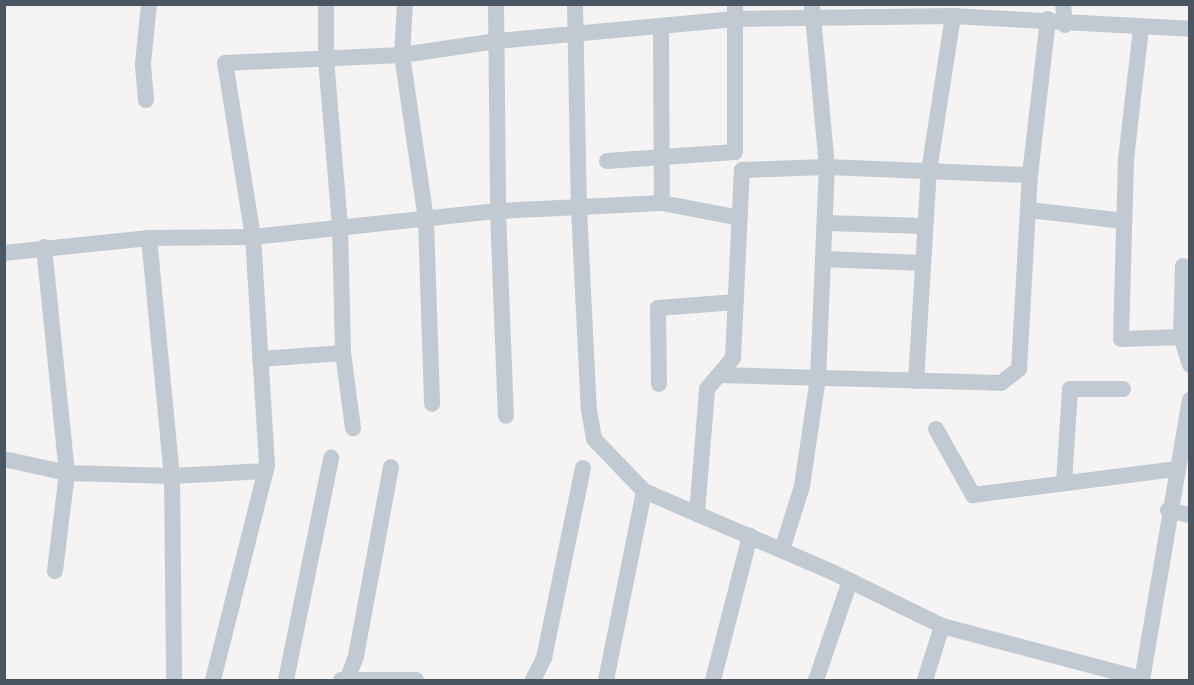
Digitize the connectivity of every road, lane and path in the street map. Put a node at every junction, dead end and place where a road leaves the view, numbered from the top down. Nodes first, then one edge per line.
1 (149, 4) edge
2 (326, 4) edge
3 (405, 4) edge
4 (496, 4) edge
5 (575, 4) edge
6 (1063, 4) edge
7 (735, 12) edge
8 (812, 12) edge
9 (953, 16) junction
10 (1048, 19) junction
11 (1065, 25) junction
12 (661, 28) junction
13 (1141, 28) junction
14 (1190, 29) edge
15 (576, 35) junction
16 (497, 41) junction
17 (402, 55) junction
18 (326, 58) junction
19 (146, 100) dead end
20 (735, 152) junction
21 (664, 156) junction
22 (607, 161) dead end
23 (827, 167) junction
24 (742, 170) junction
25 (929, 171) junction
26 (1030, 175) junction
27 (662, 203) junction
28 (579, 209) junction
29 (1029, 210) junction
30 (498, 211) junction
31 (740, 218) junction
32 (426, 220) junction
33 (1124, 221) junction
34 (825, 223) junction
35 (926, 226) junction
36 (340, 227) junction
37 (253, 237) junction
38 (149, 238) junction
39 (44, 247) junction
40 (4, 253) edge
41 (823, 259) junction
42 (923, 263) junction
43 (1183, 266) dead end
44 (736, 302) junction
45 (1181, 337) junction
46 (343, 353) junction
47 (733, 358) junction
48 (260, 359) junction
49 (1190, 365) edge
50 (719, 375) junction
51 (741, 375) junction
52 (818, 378) junction
53 (916, 381) junction
54 (659, 384) dead end
55 (1123, 389) dead end
56 (1190, 400) edge
57 (432, 404) dead end
58 (506, 416) dead end
59 (353, 428) dead end
60 (936, 429) dead end
61 (331, 458) dead end
62 (4, 459) edge
63 (391, 467) dead end
64 (583, 468) dead end
65 (1175, 469) junction
66 (266, 471) junction
67 (67, 473) junction
68 (172, 476) junction
69 (1064, 483) junction
70 (644, 491) junction
71 (1168, 510) junction
72 (697, 514) junction
73 (1190, 515) edge
74 (750, 536) junction
75 (782, 550) junction
76 (55, 572) dead end
77 (850, 581) junction
78 (942, 627) junction
79 (347, 680) edge
80 (1142, 680) edge
81 (174, 681) edge
82 (213, 681) edge
83 (286, 681) edge
84 (342, 681) edge
85 (416, 681) edge
86 (533, 681) edge
87 (606, 681) edge
88 (713, 681) edge
89 (816, 681) edge
90 (926, 681) edge

1 - 19 street
2 - 18 street
3 - 17 street
4 - 16 street
5 - 15 street
6 - 11 street
7 - 8 street
7 - 12 street
7 - 20 street
8 - 9 street
8 - 23 street
9 - 10 street
9 - 25 street
10 - 11 street
10 - 26 street
11 - 13 street
12 - 15 street
12 - 21 street
13 - 14 street
13 - 33 street
15 - 16 street
15 - 28 street
16 - 17 street
16 - 30 street
17 - 18 street
17 - 32 street
18 - 36 street
18 - 37 street
20 - 21 street
20 - 24 street
21 - 22 street
21 - 27 street
23 - 24 street
23 - 25 street
23 - 34 street
24 - 31 street
25 - 26 street
25 - 35 street
26 - 29 street
27 - 28 street
27 - 31 street
28 - 30 street
28 - 70 street
29 - 33 street
29 - 53 street
30 - 32 street
30 - 58 street
31 - 44 street
32 - 36 street
32 - 57 street
33 - 45 street
34 - 35 street
34 - 41 street
35 - 42 street
36 - 37 street
36 - 46 street
37 - 38 street
37 - 48 street
38 - 39 street
38 - 68 street
39 - 40 street
39 - 67 street
41 - 42 street
41 - 52 street
42 - 53 street
43 - 45 street
44 - 47 street
44 - 54 street
45 - 49 street
46 - 48 street
46 - 59 street
47 - 50 street
47 - 51 street
48 - 66 street
50 - 51 street
50 - 72 street
51 - 52 street
52 - 53 street
52 - 75 street
55 - 69 street
56 - 65 street
60 - 69 street
61 - 83 street
62 - 67 street
63 - 79 street
64 - 86 street
65 - 69 street
65 - 71 street
66 - 68 street
66 - 82 street
67 - 68 street
67 - 76 street
68 - 81 street
70 - 72 street
70 - 87 street
71 - 73 street
71 - 80 street
72 - 74 street
74 - 75 street
74 - 88 street
75 - 77 street
77 - 78 street
77 - 89 street
78 - 80 street
78 - 90 street
79 - 84 street
79 - 85 street

